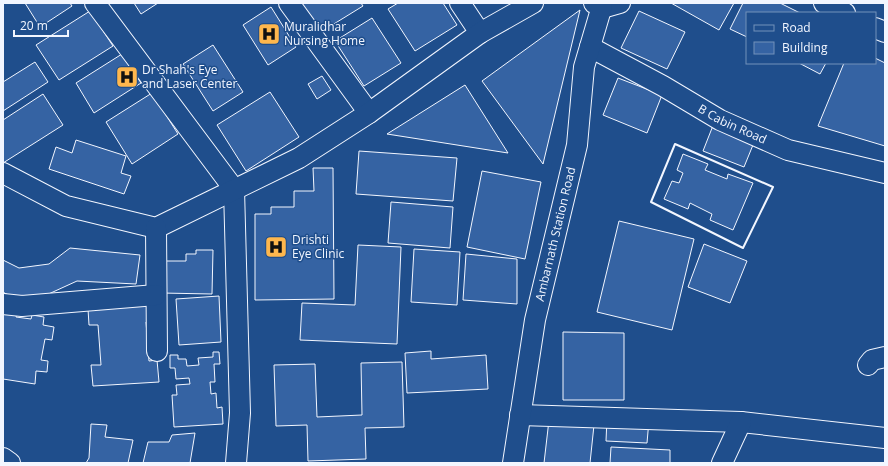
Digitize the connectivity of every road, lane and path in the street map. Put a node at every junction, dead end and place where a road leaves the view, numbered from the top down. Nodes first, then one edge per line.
1 (95, 3) edge
2 (289, 3) edge
3 (460, 3) edge
4 (532, 3) edge
5 (824, 3) edge
6 (606, 4) edge
7 (842, 12) edge
8 (480, 33) junction
9 (590, 47) junction
10 (368, 113) junction
11 (3, 173) edge
12 (885, 173) edge
13 (234, 189) junction
14 (156, 228) junction
15 (156, 295) junction
16 (3, 304) edge
17 (156, 351) dead end
18 (520, 415) junction
19 (741, 422) junction
20 (885, 438) edge
21 (3, 458) edge
22 (10, 463) edge
23 (236, 463) edge
24 (513, 463) edge
25 (722, 463) edge

1 - 13 street
2 - 10 street
3 - 8 street
4 - 8 street
5 - 7 street
6 - 9 street, Ambarnath Station Road
8 - 10 street
9 - 12 street, B Cabin Road
9 - 18 street, Ambarnath Station Road
10 - 13 street
11 - 14 street
13 - 14 street
13 - 23 street
14 - 15 street
15 - 16 street
15 - 17 street
18 - 19 street
18 - 24 street, Ambarnath Station Road
19 - 20 street
19 - 25 street
21 - 22 street

